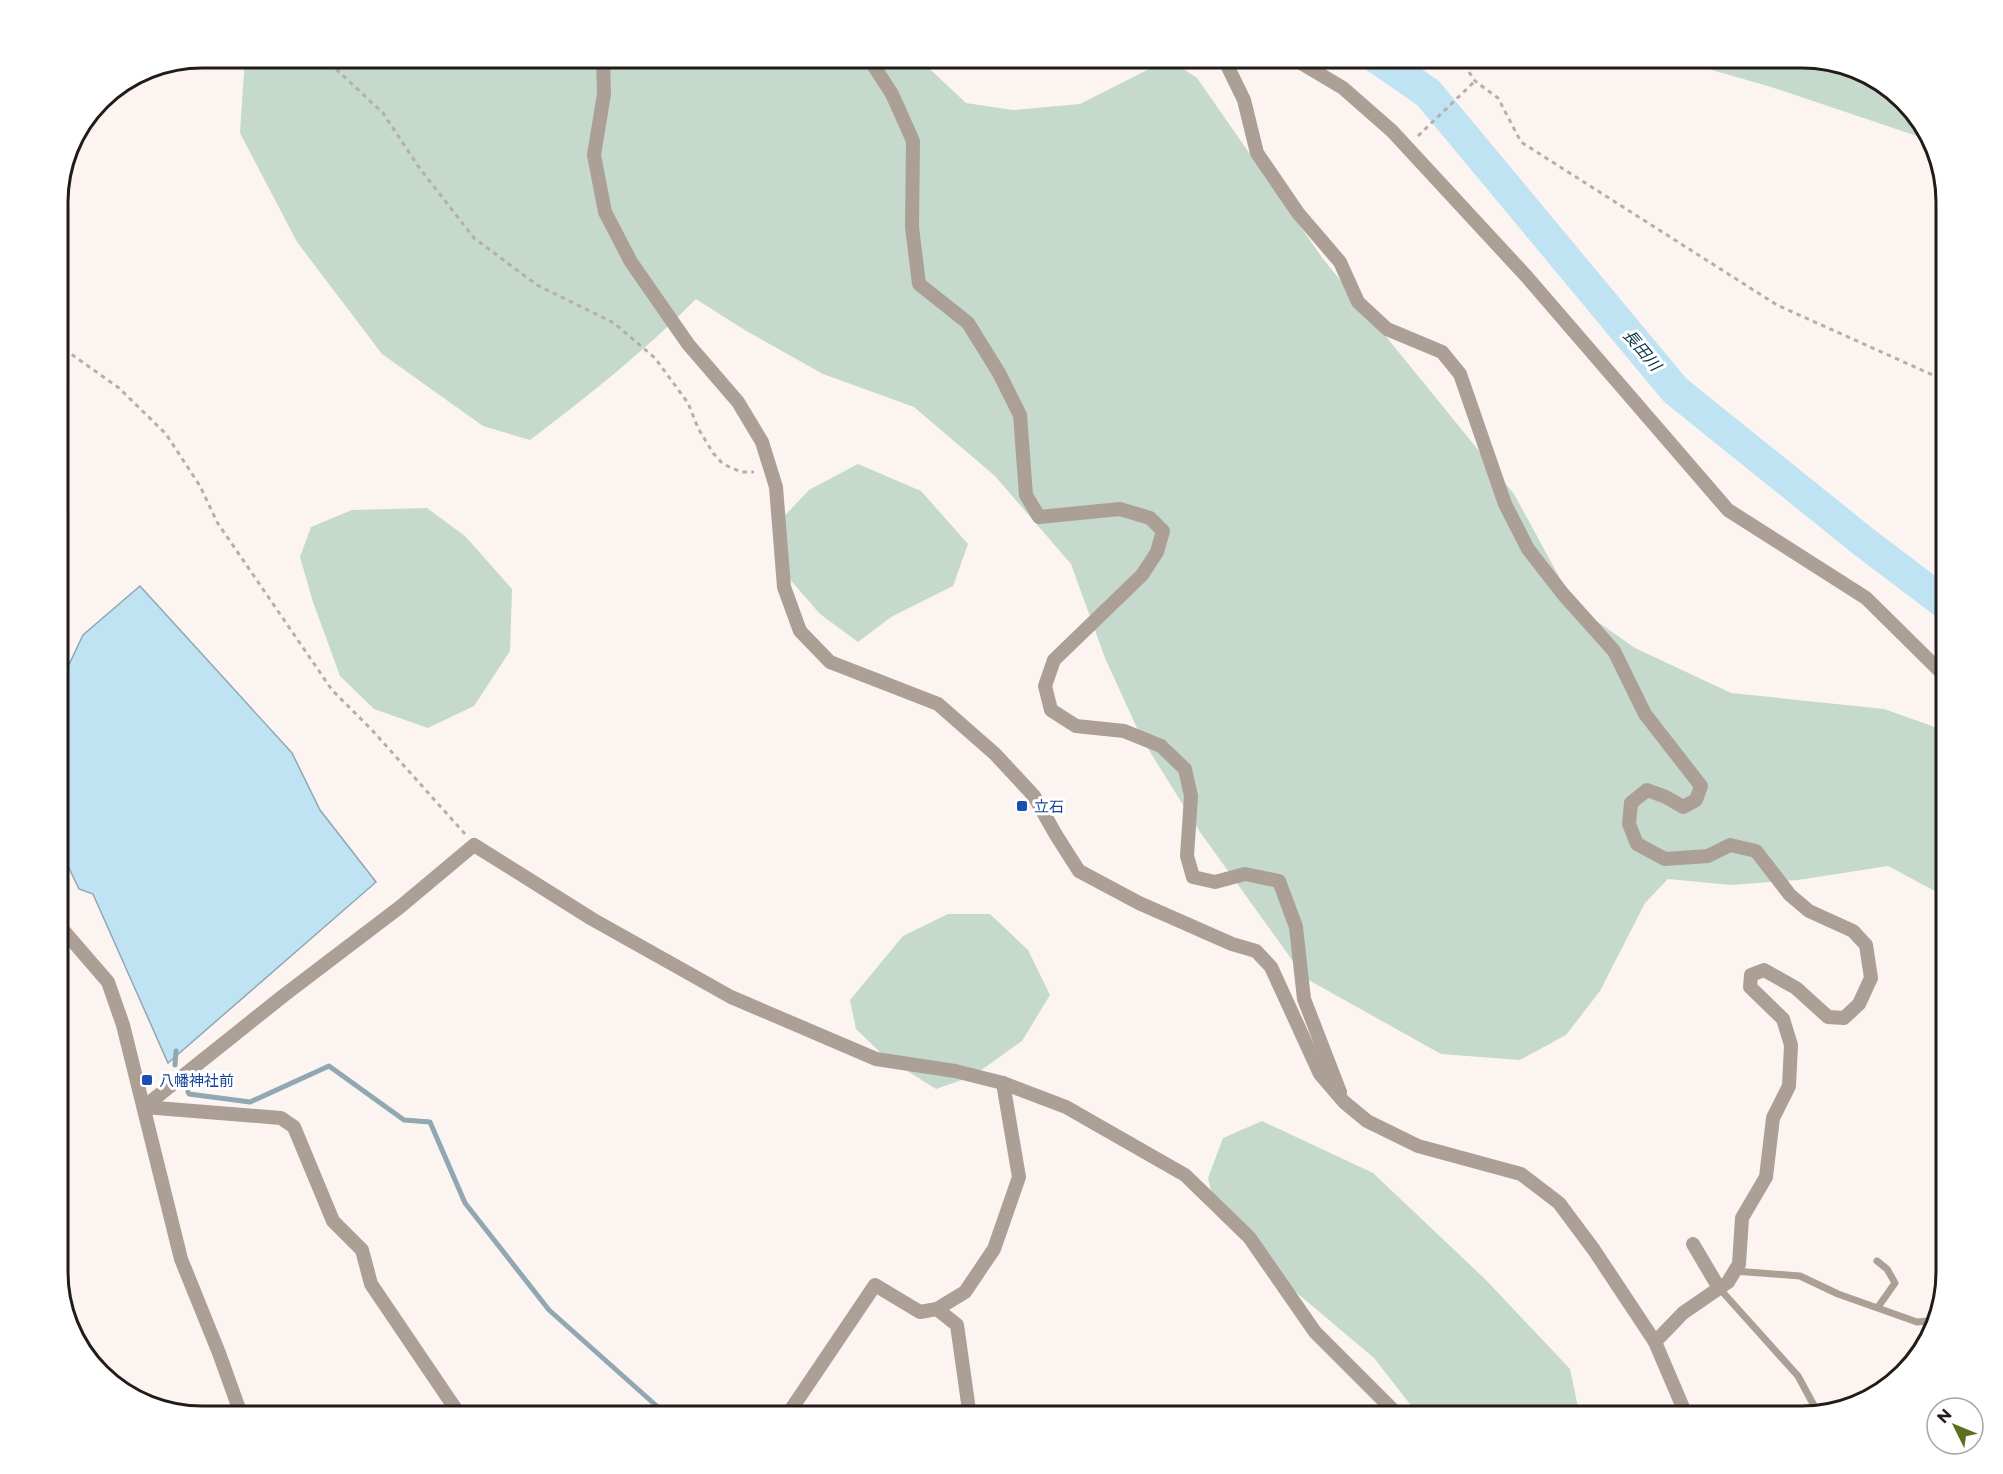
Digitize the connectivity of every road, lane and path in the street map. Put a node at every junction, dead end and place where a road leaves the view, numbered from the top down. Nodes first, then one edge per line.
1 (1228, 67) edge
2 (1308, 67) edge
3 (1466, 67) edge
4 (335, 68) edge
5 (603, 68) edge
6 (875, 68) edge
7 (1475, 81) junction
8 (1416, 138) dead end
9 (68, 352) edge
10 (1936, 376) edge
11 (771, 471) junction
12 (1936, 667) edge
13 (474, 845) junction
14 (68, 936) edge
15 (1004, 1083) junction
16 (1344, 1102) junction
17 (144, 1107) junction
18 (1693, 1244) dead end
19 (1877, 1261) dead end
20 (1734, 1271) junction
21 (1719, 1288) junction
22 (1878, 1307) junction
23 (937, 1309) junction
24 (1926, 1322) edge
25 (1655, 1342) junction
26 (1814, 1405) edge
27 (238, 1406) edge
28 (454, 1406) edge
29 (793, 1406) edge
30 (968, 1406) edge
31 (1389, 1406) edge
32 (1682, 1406) edge

1 - 20 street
2 - 12 street
3 - 7 path
4 - 11 path
5 - 11 street
6 - 16 street
7 - 8 path
7 - 10 path
9 - 13 path
11 - 16 street
13 - 15 street
13 - 17 street
14 - 17 street
15 - 23 street
15 - 31 street
16 - 25 street
17 - 27 street
17 - 28 street
18 - 21 street
19 - 22 lane
20 - 21 street
20 - 22 lane
21 - 25 street
21 - 26 lane
22 - 24 lane
23 - 29 street
23 - 30 street
25 - 32 street

